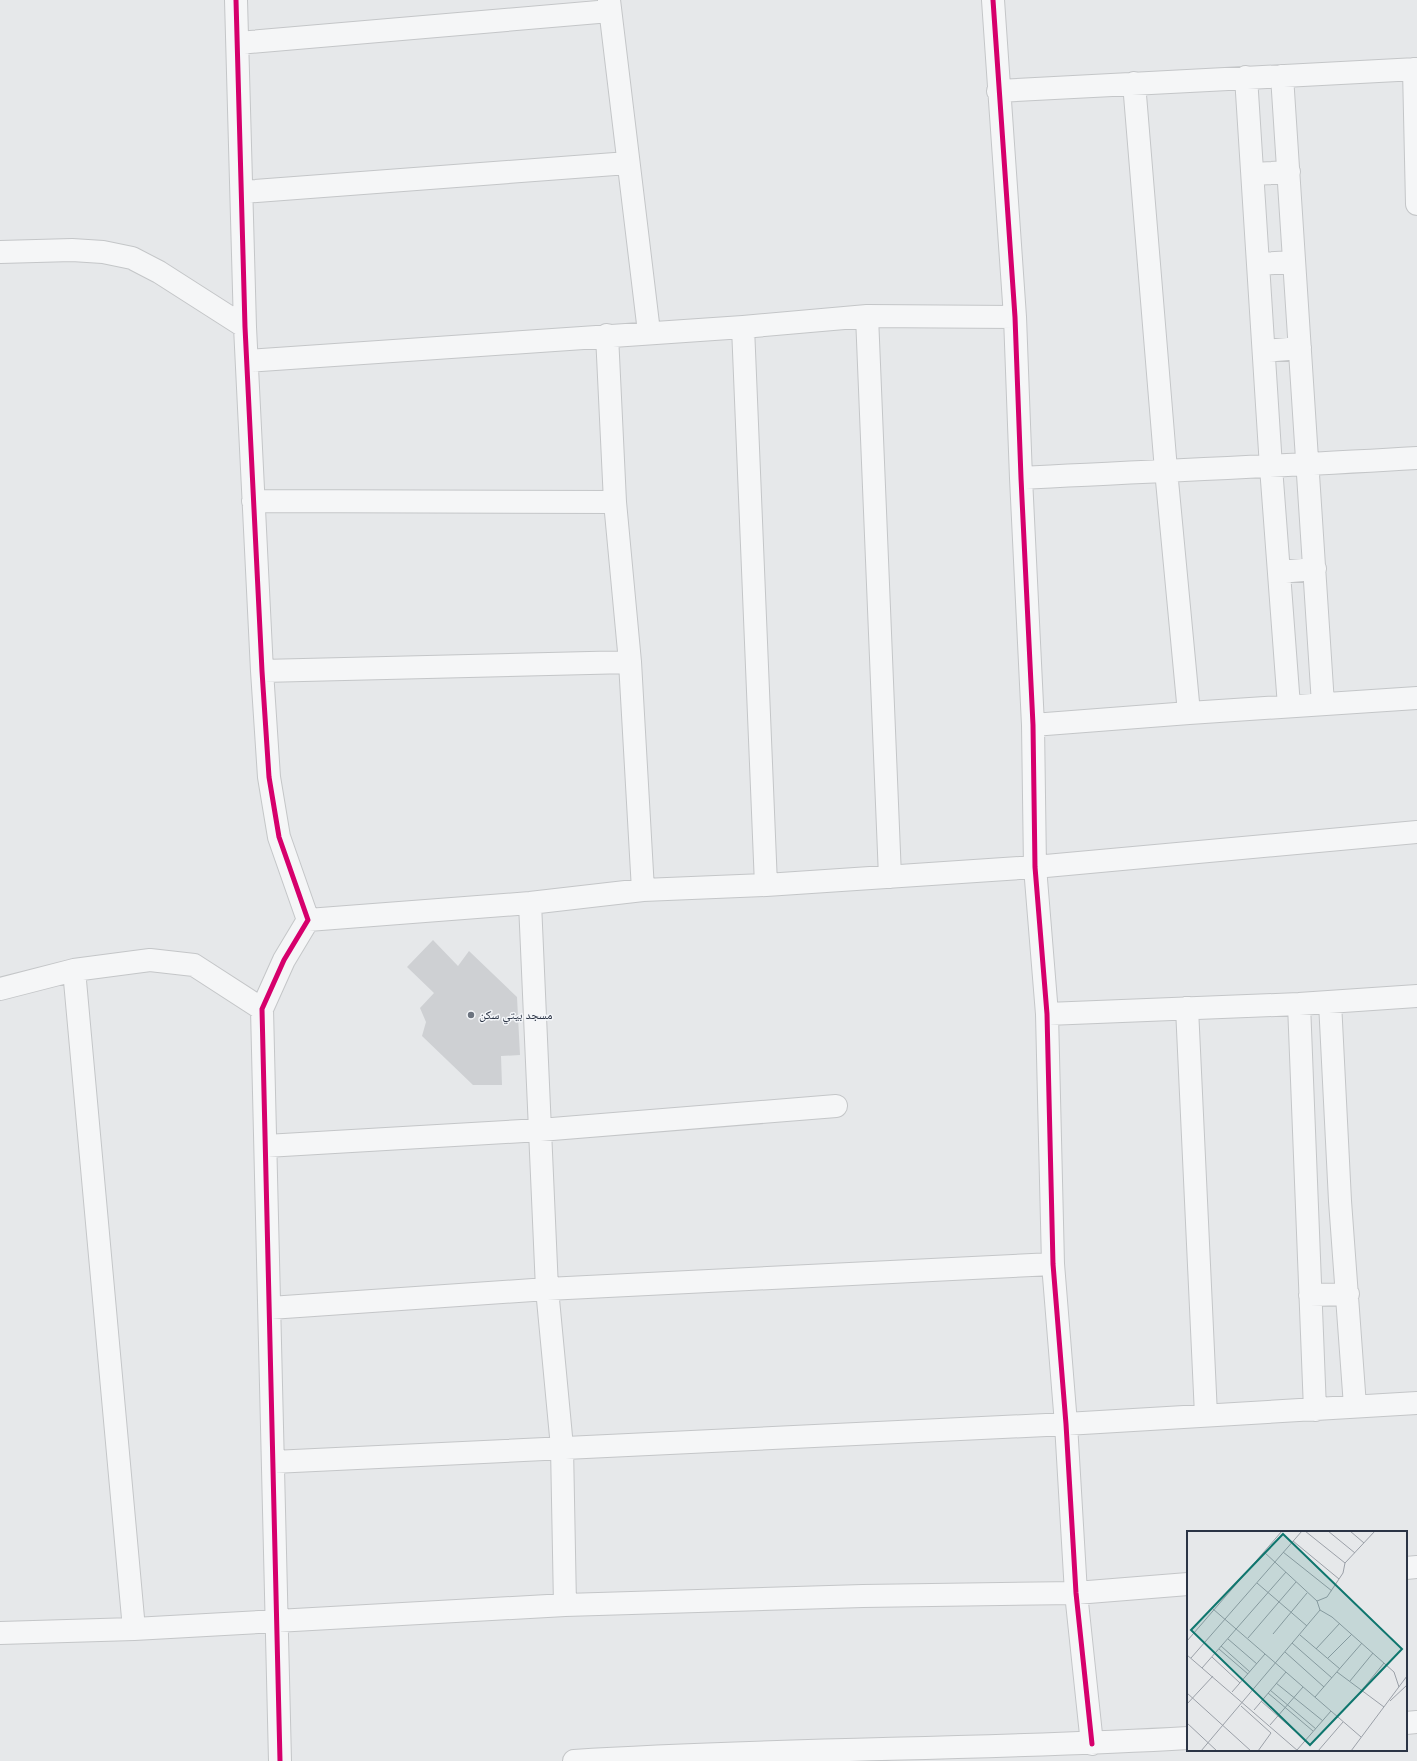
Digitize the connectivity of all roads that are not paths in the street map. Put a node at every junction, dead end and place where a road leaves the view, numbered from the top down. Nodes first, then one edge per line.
1 (236, 0) edge
2 (993, 0) edge
3 (609, 6) edge
4 (238, 43) junction
5 (1415, 69) edge
6 (1282, 76) junction
7 (1246, 77) junction
8 (1134, 83) junction
9 (998, 91) junction
10 (628, 163) junction
11 (1288, 172) junction
12 (1253, 174) junction
13 (242, 192) junction
14 (1417, 204) edge
15 (0, 252) edge
16 (1294, 262) junction
17 (1258, 264) junction
18 (866, 316) junction
19 (1015, 317) junction
20 (245, 327) junction
21 (743, 327) junction
22 (649, 332) junction
23 (607, 335) junction
24 (1300, 348) junction
25 (1264, 351) junction
26 (247, 361) junction
27 (1417, 458) edge
28 (1308, 465) junction
29 (1271, 467) junction
30 (1166, 470) junction
31 (1021, 478) junction
32 (252, 501) junction
33 (615, 502) junction
34 (1315, 569) junction
35 (1279, 572) junction
36 (630, 662) junction
37 (262, 671) junction
38 (1417, 698) edge
39 (1323, 704) junction
40 (1289, 706) junction
41 (1189, 713) junction
42 (1033, 726) junction
43 (1417, 832) edge
44 (1034, 867) junction
45 (890, 877) junction
46 (766, 885) junction
47 (643, 890) junction
48 (530, 903) junction
49 (308, 920) junction
50 (74, 970) junction
51 (0, 989) edge
52 (1417, 996) edge
53 (1330, 1002) junction
54 (1299, 1004) junction
55 (1187, 1008) junction
56 (262, 1009) junction
57 (1047, 1014) junction
58 (836, 1106) dead end
59 (1337, 1110) junction
60 (1304, 1112) junction
61 (540, 1130) junction
62 (266, 1146) junction
63 (1340, 1201) junction
64 (1306, 1202) junction
65 (1053, 1264) junction
66 (547, 1289) junction
67 (1348, 1294) junction
68 (1310, 1296) junction
69 (270, 1308) junction
70 (1417, 1403) edge
71 (1355, 1406) junction
72 (1315, 1410) junction
73 (1206, 1415) junction
74 (1066, 1424) junction
75 (562, 1447) junction
76 (273, 1462) junction
77 (1417, 1567) edge
78 (1407, 1568) edge
79 (1187, 1584) edge
80 (1076, 1593) junction
81 (565, 1604) junction
82 (277, 1622) junction
83 (134, 1629) junction
84 (0, 1633) edge
85 (1417, 1722) edge
86 (1407, 1723) edge
87 (1187, 1738) edge
88 (1092, 1744) junction
89 (280, 1761) edge
90 (574, 1761) edge

1 - 4 street
2 - 9 street
3 - 4 street
3 - 10 street
4 - 13 street
5 - 6 street
5 - 14 street
6 - 7 street
6 - 11 street
7 - 8 street
7 - 12 street
8 - 9 street
8 - 30 street
9 - 19 street
10 - 13 street
10 - 22 street
11 - 12 street
11 - 16 street
12 - 17 street
13 - 20 street
15 - 20 street
16 - 17 street
16 - 24 street
17 - 25 street
18 - 19 street
18 - 21 street
18 - 45 street
19 - 31 street
20 - 26 street
21 - 22 street
21 - 46 street
22 - 23 street
23 - 26 street
23 - 33 street
24 - 25 street
24 - 28 street
25 - 29 street
26 - 32 street
27 - 28 street
28 - 29 street
28 - 34 street
29 - 30 street
29 - 35 street
30 - 31 street
30 - 41 street
31 - 42 street
32 - 33 street
32 - 37 street
33 - 36 street
34 - 35 street
34 - 39 street
35 - 40 street
36 - 37 street
36 - 47 street
37 - 49 street
38 - 39 street
39 - 40 street
40 - 41 street
41 - 42 street
42 - 44 street
43 - 44 street
44 - 45 street
44 - 57 street
45 - 46 street
46 - 47 street
47 - 48 street
48 - 49 street
48 - 61 street
49 - 56 street
50 - 51 street
50 - 56 street
50 - 83 street
52 - 53 street
53 - 54 street
53 - 59 street
54 - 55 street
54 - 60 street
55 - 57 street
55 - 73 street
56 - 62 street
57 - 65 street
58 - 61 street
59 - 60 street
59 - 63 street
60 - 64 street
61 - 62 street
61 - 66 street
62 - 69 street
63 - 64 street
63 - 67 street
64 - 68 street
65 - 66 street
65 - 74 street
66 - 69 street
66 - 75 street
67 - 68 street
67 - 71 street
68 - 72 street
69 - 76 street
70 - 71 street
71 - 72 street
72 - 73 street
73 - 74 street
74 - 75 street
74 - 80 street
75 - 76 street
75 - 81 street
76 - 82 street
77 - 78 street
79 - 80 street
80 - 81 street
80 - 88 street
81 - 82 street
82 - 83 street
82 - 89 street
83 - 84 street
85 - 86 street
87 - 88 street
88 - 90 street

